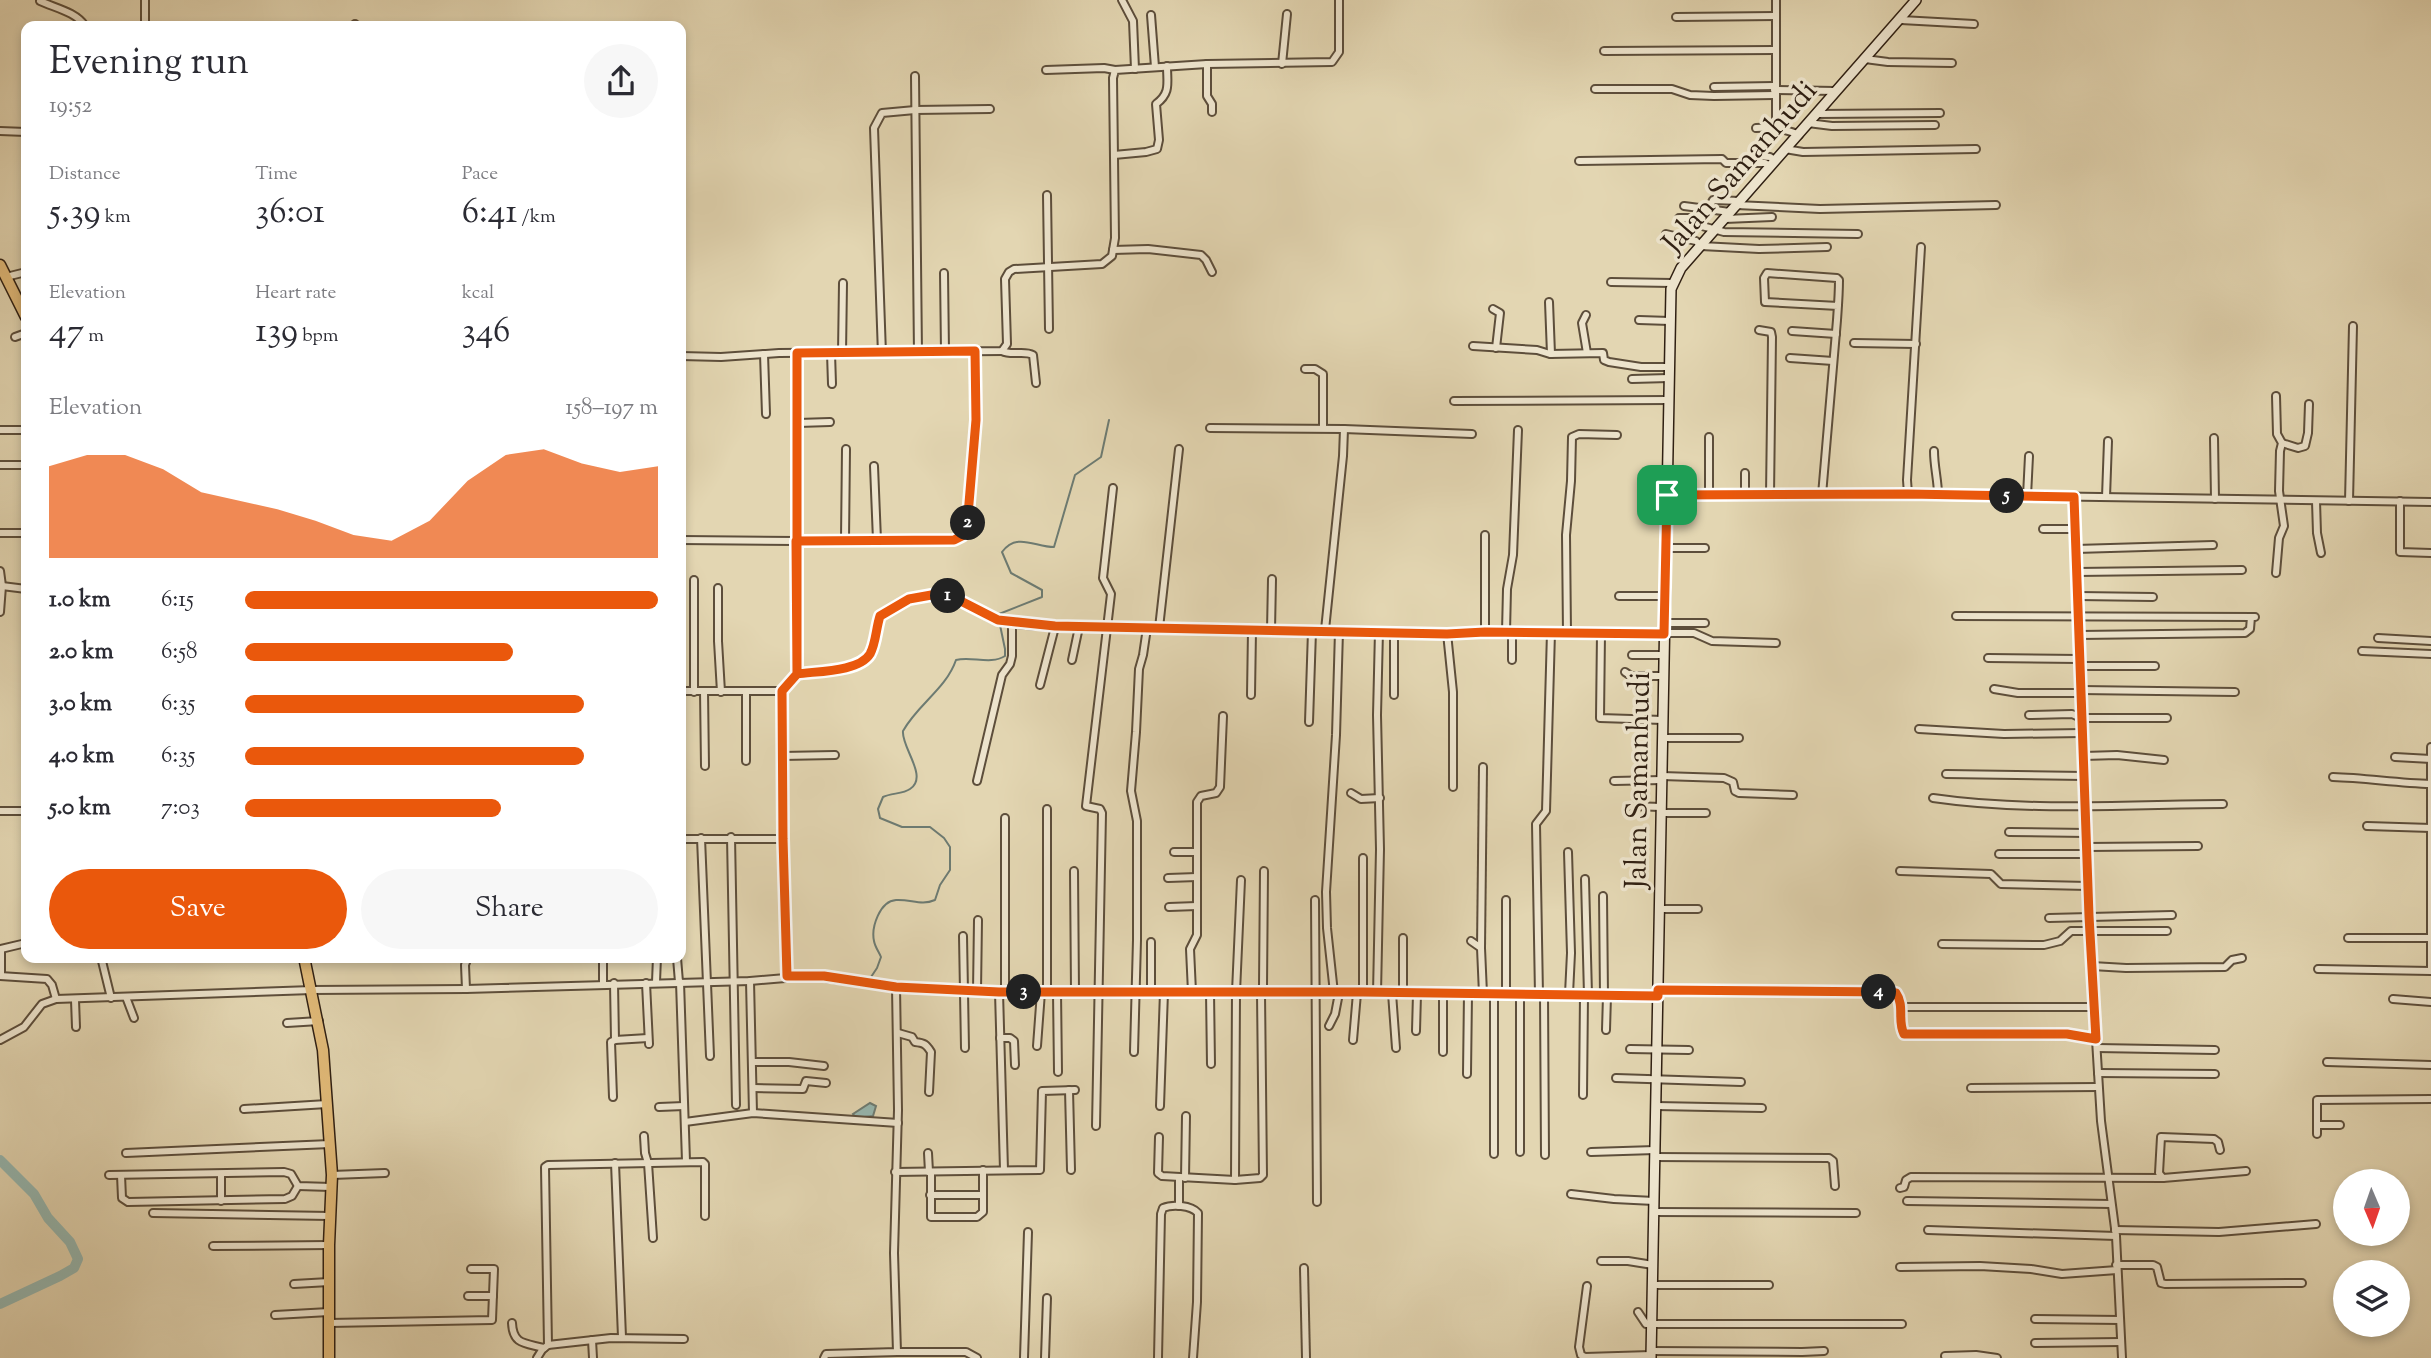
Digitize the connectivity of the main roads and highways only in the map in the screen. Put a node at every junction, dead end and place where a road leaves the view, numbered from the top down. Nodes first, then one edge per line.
1 (0, 265) edge
2 (21, 307) edge
3 (305, 963) edge
4 (329, 1358) edge

1 - 2 main road
3 - 4 main road

